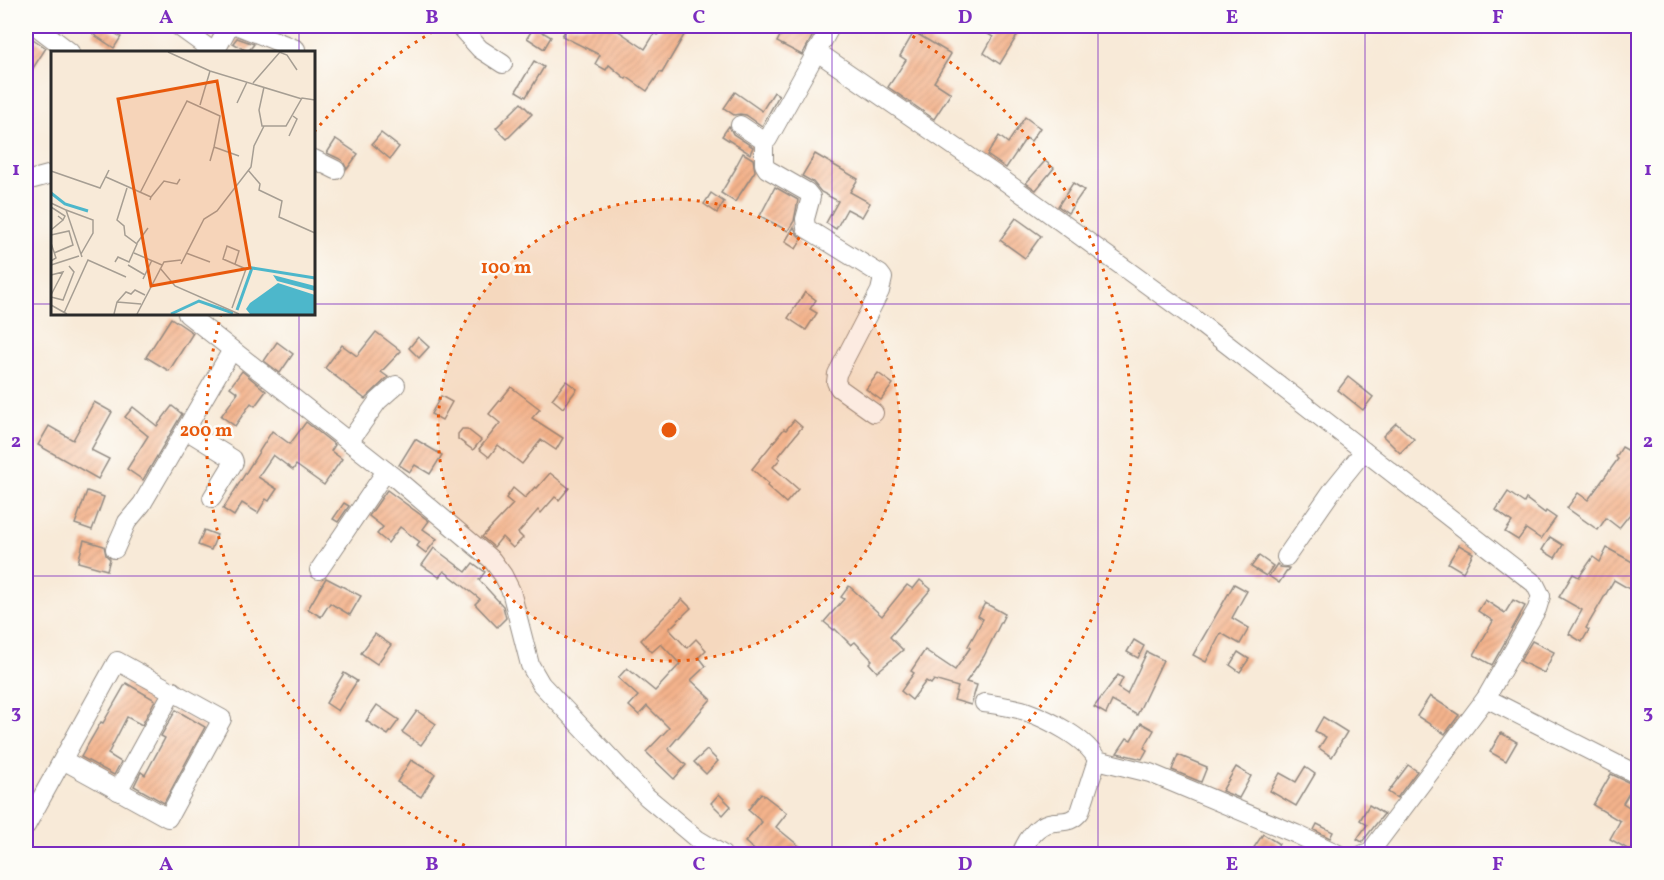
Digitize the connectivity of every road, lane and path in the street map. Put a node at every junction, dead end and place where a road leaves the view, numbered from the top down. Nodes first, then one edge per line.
1 (36, 26) edge
2 (178, 26) edge
3 (230, 26) edge
4 (238, 26) edge
5 (459, 26) edge
6 (831, 26) edge
7 (296, 49) dead end
8 (69, 51) edge
9 (213, 51) edge
10 (215, 51) edge
11 (816, 51) junction
12 (503, 64) dead end
13 (740, 125) dead end
14 (764, 140) junction
15 (315, 160) edge
16 (336, 170) dead end
17 (51, 174) edge
18 (26, 182) edge
19 (188, 315) edge
20 (232, 350) junction
21 (396, 385) dead end
22 (874, 413) dead end
23 (186, 429) junction
24 (350, 442) junction
25 (1364, 451) junction
26 (386, 471) junction
27 (212, 498) dead end
28 (115, 549) dead end
29 (1286, 557) dead end
30 (319, 570) dead end
31 (173, 691) junction
32 (1486, 698) junction
33 (984, 703) dead end
34 (63, 760) junction
35 (1097, 760) junction
36 (1638, 775) edge
37 (118, 791) junction
38 (26, 826) edge
39 (722, 855) edge
40 (1021, 855) edge
41 (1338, 855) edge
42 (1363, 855) edge

1 - 8 street
2 - 9 street
3 - 10 street
4 - 7 street
5 - 12 street
6 - 11 street
11 - 14 street
11 - 25 street
13 - 14 street
14 - 22 street
15 - 16 street
17 - 18 street
19 - 20 street
20 - 23 street
20 - 24 street
21 - 24 street
23 - 27 street
23 - 28 street
24 - 26 street
25 - 29 street
25 - 32 street
26 - 30 street
26 - 39 street
31 - 34 street
31 - 37 street
31 - 37 street
32 - 36 street
32 - 42 street
33 - 35 street
34 - 37 street
34 - 38 street
35 - 40 street
35 - 41 street

